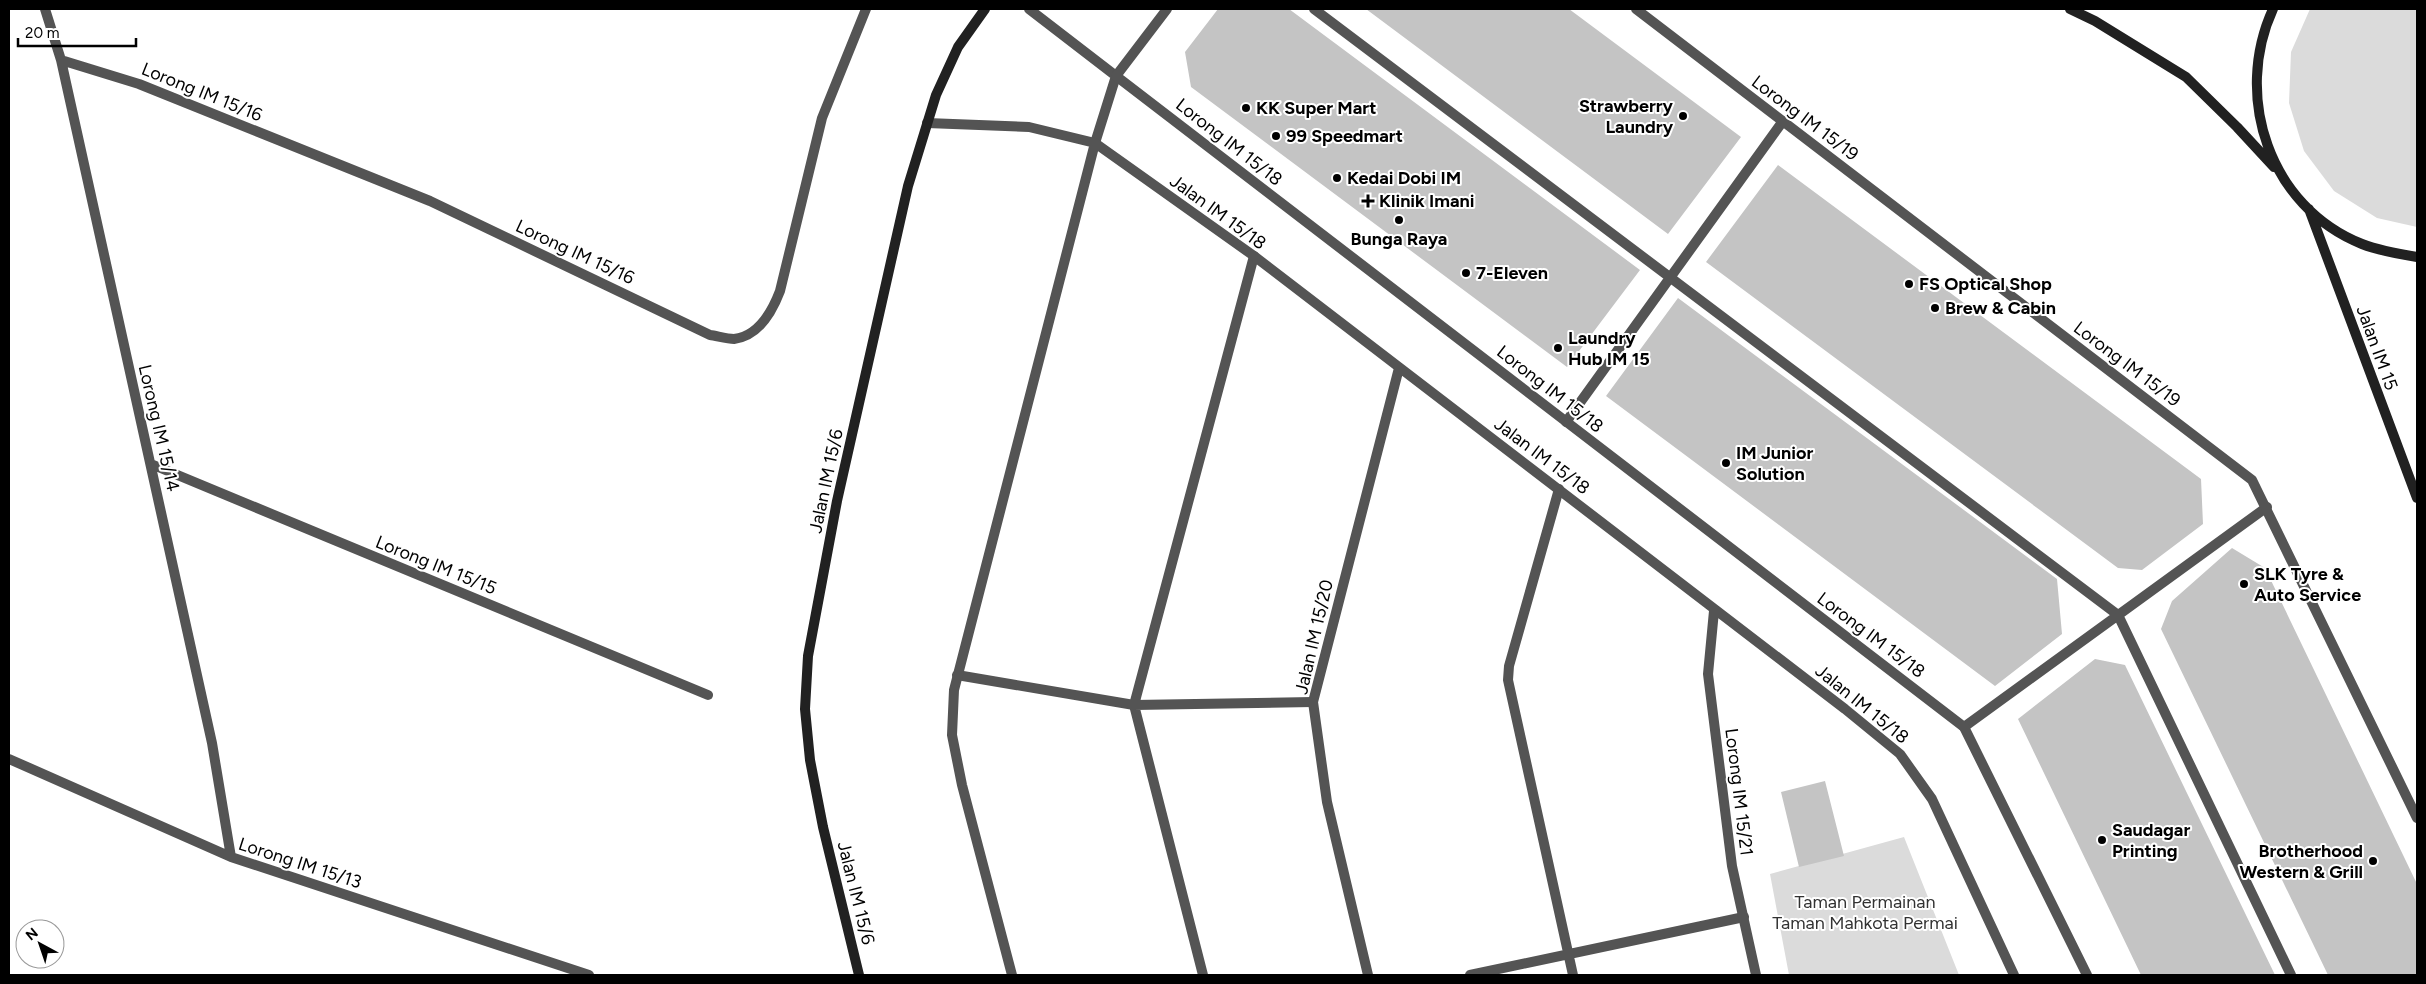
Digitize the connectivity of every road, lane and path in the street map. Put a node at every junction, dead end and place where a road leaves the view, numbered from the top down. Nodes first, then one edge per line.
1 (45, 9) edge
2 (866, 9) edge
3 (985, 9) edge
4 (1029, 9) edge
5 (1167, 9) edge
6 (1314, 9) edge
7 (1636, 9) edge
8 (2070, 9) edge
9 (2273, 9) edge
10 (61, 60) junction
11 (1116, 76) junction
12 (1783, 121) junction
13 (926, 124) junction
14 (1095, 143) junction
15 (2286, 181) junction
16 (2308, 208) junction
17 (1254, 256) junction
18 (2417, 257) edge
19 (1670, 277) junction
20 (1399, 368) junction
21 (1566, 422) junction
22 (151, 464) junction
23 (1560, 489) junction
24 (2417, 498) edge
25 (2267, 507) junction
26 (1714, 611) junction
27 (2118, 615) junction
28 (957, 675) junction
29 (708, 695) dead end
30 (1313, 702) junction
31 (1134, 705) junction
32 (1964, 727) junction
33 (9, 759) edge
34 (2417, 818) edge
35 (231, 857) junction
36 (1744, 917) junction
37 (1569, 956) junction
38 (589, 975) edge
39 (859, 975) edge
40 (1012, 975) edge
41 (1203, 975) edge
42 (1368, 975) edge
43 (1470, 975) edge
44 (1573, 975) edge
45 (1756, 975) edge
46 (2014, 975) edge
47 (2087, 975) edge
48 (2291, 975) edge

1 - 10 street, Lorong IM 15/14
2 - 10 street, Lorong IM 15/16
3 - 13 street, Jalan IM 15/6
4 - 11 street
5 - 11 street
6 - 19 street
7 - 12 street, Lorong IM 15/19
8 - 15 street
9 - 15 street
10 - 22 street, Lorong IM 15/14
11 - 14 street
11 - 21 street, Lorong IM 15/18
12 - 19 street
12 - 25 street, Lorong IM 15/19
13 - 14 street, Jalan IM 15/18
13 - 39 street, Jalan IM 15/6
14 - 17 street, Jalan IM 15/18
14 - 28 street
15 - 16 street
16 - 18 street
16 - 24 street, Jalan IM 15
17 - 20 street, Jalan IM 15/18
17 - 31 street
19 - 21 street
19 - 27 street
20 - 23 street, Jalan IM 15/18
20 - 30 street, Jalan IM 15/20
21 - 32 street, Lorong IM 15/18
22 - 29 street, Lorong IM 15/15
22 - 35 street, Lorong IM 15/14
23 - 26 street, Jalan IM 15/18
23 - 37 street
25 - 27 street
25 - 34 street, Lorong IM 15/19
26 - 36 street, Lorong IM 15/21
26 - 46 street, Jalan IM 15/18
27 - 32 street
27 - 48 street
28 - 31 street
28 - 40 street
30 - 31 street
30 - 42 street, Jalan IM 15/20
31 - 41 street
32 - 47 street
33 - 35 street, Lorong IM 15/13
35 - 38 street, Lorong IM 15/13
36 - 37 street
36 - 45 street, Lorong IM 15/21
37 - 43 street
37 - 44 street

